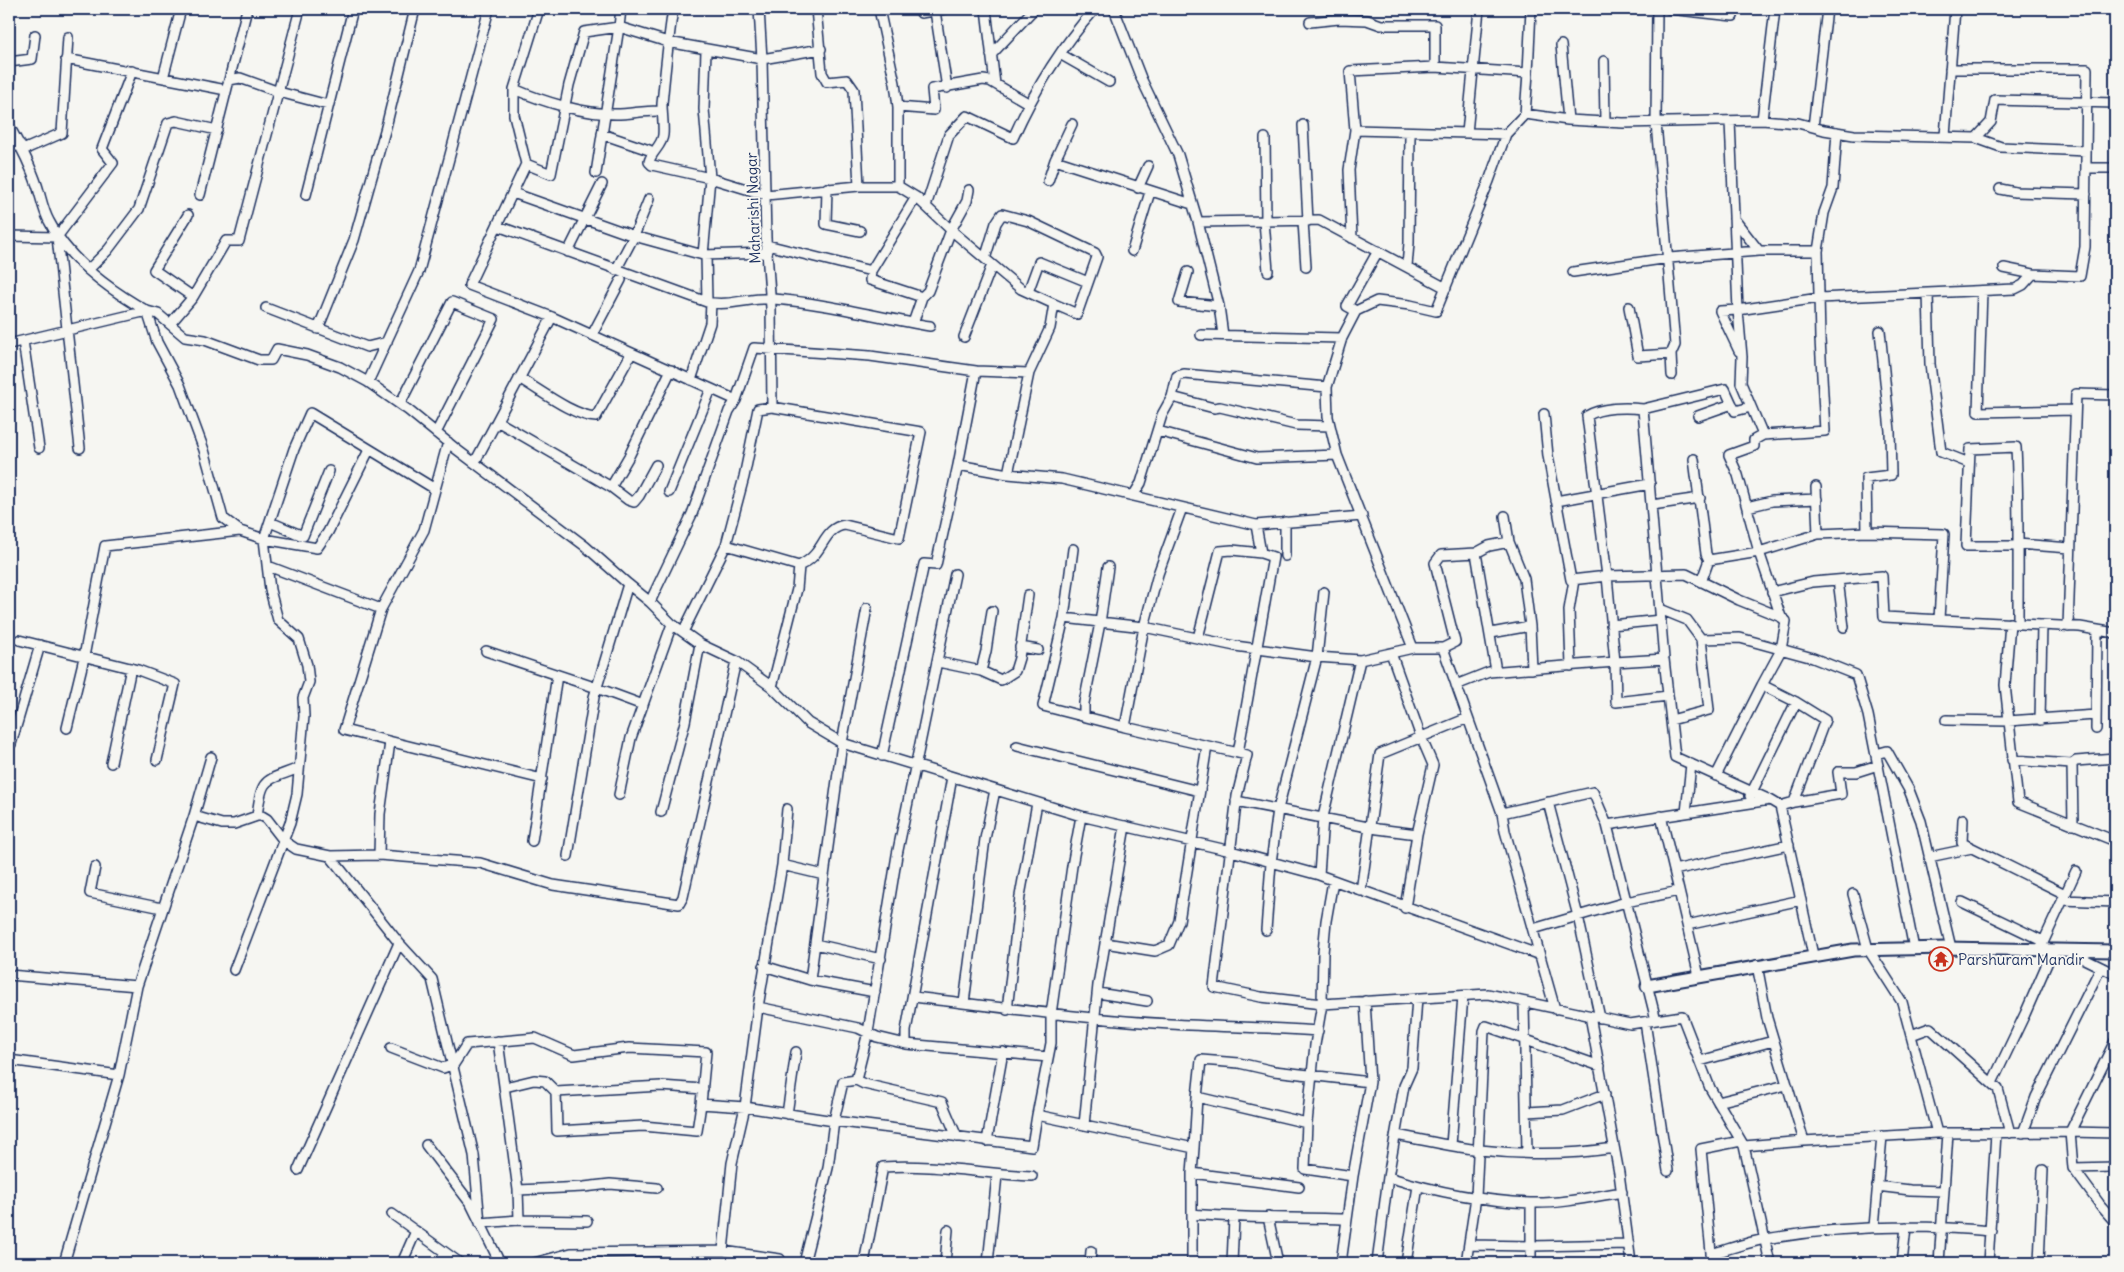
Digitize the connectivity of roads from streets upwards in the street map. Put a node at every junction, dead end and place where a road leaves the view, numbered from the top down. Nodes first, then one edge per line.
1 (180, 9) edge
2 (247, 9) edge
3 (300, 9) edge
4 (353, 9) edge
5 (415, 9) edge
6 (489, 9) edge
7 (539, 9) edge
8 (621, 9) edge
9 (673, 9) edge
10 (759, 9) edge
11 (816, 9) edge
12 (879, 9) edge
13 (944, 9) edge
14 (986, 9) edge
15 (1034, 9) edge
16 (1096, 9) edge
17 (1114, 9) edge
18 (1479, 9) edge
19 (1531, 9) edge
20 (1657, 9) edge
21 (1669, 9) edge
22 (1734, 9) edge
23 (1775, 9) edge
24 (1827, 9) edge
25 (1955, 9) edge
26 (934, 11) junction
27 (921, 13) dead end
28 (1310, 22) dead end
29 (619, 27) junction
30 (35, 35) dead end
31 (68, 37) dead end
32 (668, 42) junction
33 (1561, 45) dead end
34 (821, 49) junction
35 (706, 50) junction
36 (1060, 54) junction
37 (992, 55) junction
38 (66, 59) junction
39 (762, 59) junction
40 (1604, 61) dead end
41 (9, 62) edge
42 (1435, 67) junction
43 (1950, 69) junction
44 (1474, 70) junction
45 (132, 71) junction
46 (1528, 73) junction
47 (163, 78) junction
48 (229, 80) junction
49 (1109, 82) dead end
50 (995, 84) junction
51 (947, 88) junction
52 (514, 89) junction
53 (226, 90) junction
54 (279, 92) junction
55 (2086, 102) junction
56 (1028, 103) junction
57 (2115, 103) edge
58 (328, 105) junction
59 (566, 107) junction
60 (898, 107) junction
61 (662, 110) junction
62 (606, 113) junction
63 (1525, 114) junction
64 (1568, 120) junction
65 (1762, 120) junction
66 (1730, 121) junction
67 (1605, 122) junction
68 (1656, 123) junction
69 (1072, 124) dead end
70 (1303, 125) dead end
71 (9, 126) edge
72 (1813, 127) junction
73 (217, 130) junction
74 (1355, 130) junction
75 (1410, 132) junction
76 (1837, 132) junction
77 (1467, 133) junction
78 (602, 134) junction
79 (1506, 134) junction
80 (1945, 136) junction
81 (1265, 138) dead end
82 (1976, 138) junction
83 (22, 147) junction
84 (9, 149) edge
85 (649, 150) dead end
86 (2086, 151) junction
87 (1055, 160) junction
88 (526, 164) junction
89 (1148, 166) dead end
90 (2087, 168) junction
91 (2115, 168) edge
92 (596, 173) dead end
93 (710, 178) junction
94 (1048, 181) dead end
95 (602, 184) dead end
96 (859, 186) junction
97 (898, 186) junction
98 (827, 188) junction
99 (1138, 188) junction
100 (2000, 189) dead end
101 (969, 190) dead end
102 (513, 192) junction
103 (1150, 192) junction
104 (2086, 194) junction
105 (200, 195) dead end
106 (306, 195) dead end
107 (766, 196) junction
108 (916, 197) junction
109 (649, 199) dead end
110 (1192, 204) junction
111 (926, 206) junction
112 (188, 215) dead end
113 (586, 218) junction
114 (1734, 219) junction
115 (1265, 221) junction
116 (1306, 221) junction
117 (1198, 222) junction
118 (498, 226) junction
119 (951, 230) junction
120 (860, 231) dead end
121 (9, 236) edge
122 (634, 236) junction
123 (57, 237) junction
124 (1352, 238) junction
125 (767, 250) junction
126 (1132, 251) dead end
127 (1378, 251) junction
128 (1760, 251) junction
129 (1818, 251) junction
130 (568, 252) junction
131 (1736, 254) junction
132 (705, 255) junction
133 (1669, 258) junction
134 (988, 262) junction
135 (1406, 266) junction
136 (1306, 267) dead end
137 (2004, 268) dead end
138 (88, 270) junction
139 (616, 270) junction
140 (1268, 270) dead end
141 (871, 271) junction
142 (1188, 272) dead end
143 (1573, 272) dead end
144 (2033, 274) junction
145 (621, 280) dead end
146 (1088, 282) junction
147 (1446, 288) junction
148 (1982, 291) junction
149 (1028, 292) junction
150 (1928, 293) junction
151 (193, 297) junction
152 (922, 297) junction
153 (1819, 298) junction
154 (770, 299) junction
155 (709, 303) junction
156 (1054, 304) junction
157 (1219, 306) junction
158 (1629, 307) dead end
159 (266, 308) dead end
160 (1738, 310) junction
161 (147, 311) junction
162 (1356, 311) junction
163 (552, 317) junction
164 (914, 323) junction
165 (170, 324) junction
166 (930, 326) dead end
167 (318, 329) junction
168 (68, 330) junction
169 (1880, 331) dead end
170 (1201, 335) dead end
171 (1223, 335) junction
172 (592, 336) junction
173 (964, 337) dead end
174 (1342, 338) junction
175 (23, 341) junction
176 (386, 342) junction
177 (9, 344) edge
178 (771, 349) junction
179 (631, 354) junction
180 (1671, 354) junction
181 (1742, 357) junction
182 (671, 370) junction
183 (976, 371) junction
184 (1028, 373) junction
185 (1672, 376) dead end
186 (520, 378) junction
187 (691, 380) junction
188 (368, 382) junction
189 (1327, 387) junction
190 (711, 389) junction
191 (2115, 395) edge
192 (1172, 397) junction
193 (736, 400) junction
194 (400, 404) junction
195 (1732, 404) junction
196 (772, 407) junction
197 (1751, 407) junction
198 (1643, 409) junction
199 (2075, 410) junction
200 (1544, 414) dead end
201 (1698, 416) dead end
202 (497, 421) junction
203 (1330, 426) junction
204 (1158, 431) junction
205 (436, 433) junction
206 (1763, 435) junction
207 (448, 442) junction
208 (39, 448) dead end
209 (80, 448) dead end
210 (369, 450) junction
211 (1337, 455) junction
212 (1694, 459) dead end
213 (475, 462) junction
214 (1969, 463) junction
215 (656, 465) dead end
216 (958, 465) junction
217 (329, 471) dead end
218 (1008, 474) junction
219 (1650, 484) junction
220 (610, 487) junction
221 (1816, 487) dead end
222 (435, 489) junction
223 (669, 492) dead end
224 (1596, 494) junction
225 (1133, 496) junction
226 (1700, 498) junction
227 (1817, 499) junction
228 (1556, 501) junction
229 (1652, 505) junction
230 (1747, 507) junction
231 (1182, 508) junction
232 (1362, 516) junction
233 (1505, 516) dead end
234 (270, 522) junction
235 (1285, 522) junction
236 (1256, 525) junction
237 (240, 531) junction
238 (1867, 532) junction
239 (1818, 534) junction
240 (264, 539) junction
241 (1509, 542) junction
242 (726, 545) junction
243 (2018, 545) junction
244 (2070, 548) junction
245 (1073, 549) dead end
246 (1476, 552) junction
247 (1759, 552) junction
248 (1261, 553) junction
249 (1285, 556) dead end
250 (1709, 560) junction
251 (268, 566) junction
252 (799, 566) junction
253 (1108, 568) dead end
254 (955, 574) dead end
255 (1658, 574) junction
256 (1607, 576) junction
257 (1574, 580) junction
258 (1838, 580) junction
259 (1701, 582) junction
260 (628, 584) junction
261 (1324, 592) dead end
262 (1772, 592) junction
263 (1028, 595) dead end
264 (650, 602) junction
265 (866, 608) dead end
266 (381, 609) junction
267 (1660, 609) junction
268 (992, 612) dead end
269 (1780, 617) junction
270 (1064, 618) junction
271 (1939, 619) junction
272 (1661, 620) junction
273 (1100, 623) junction
274 (2014, 623) junction
275 (672, 624) junction
276 (1611, 625) junction
277 (2042, 625) junction
278 (1530, 626) junction
279 (1144, 627) junction
280 (1844, 627) dead end
281 (2068, 627) junction
282 (2097, 630) junction
283 (683, 632) junction
284 (1490, 633) junction
285 (2115, 633) edge
286 (1198, 638) junction
287 (1701, 639) junction
288 (19, 640) dead end
289 (700, 644) junction
290 (40, 645) junction
291 (1020, 647) junction
292 (1413, 648) junction
293 (1443, 648) junction
294 (1256, 649) junction
295 (1038, 650) dead end
296 (1781, 650) junction
297 (486, 651) dead end
298 (1391, 653) junction
299 (83, 656) junction
300 (1317, 657) junction
301 (1664, 659) junction
302 (1360, 660) junction
303 (736, 661) junction
304 (938, 662) junction
305 (1614, 662) junction
306 (1571, 666) junction
307 (131, 668) junction
308 (1532, 669) junction
309 (1496, 671) junction
310 (981, 672) junction
311 (557, 674) junction
312 (1456, 684) junction
313 (1762, 686) junction
314 (772, 687) junction
315 (597, 688) junction
316 (1668, 696) junction
317 (1796, 702) junction
318 (643, 705) junction
319 (2096, 715) junction
320 (1084, 716) junction
321 (1468, 718) junction
322 (1671, 720) junction
323 (1946, 720) dead end
324 (2040, 720) junction
325 (2008, 721) junction
326 (1125, 727) junction
327 (67, 728) dead end
328 (2096, 729) dead end
329 (1421, 737) junction
330 (390, 742) junction
331 (9, 743) edge
332 (842, 743) junction
333 (1017, 746) dead end
334 (1206, 746) junction
335 (1238, 753) junction
336 (1876, 754) junction
337 (211, 756) dead end
338 (882, 756) junction
339 (2115, 758) edge
340 (156, 760) dead end
341 (2012, 760) junction
342 (111, 763) dead end
343 (1691, 764) junction
344 (2072, 764) junction
345 (1878, 765) junction
346 (915, 766) junction
347 (299, 768) junction
348 (1716, 776) junction
349 (952, 777) junction
350 (542, 779) junction
351 (995, 790) junction
352 (1200, 791) junction
353 (1752, 792) junction
354 (619, 795) dead end
355 (1770, 800) junction
356 (1236, 801) junction
357 (1037, 802) junction
358 (1548, 802) junction
359 (1794, 802) junction
360 (1746, 804) junction
361 (1780, 806) junction
362 (1278, 808) junction
363 (787, 810) dead end
364 (661, 812) dead end
365 (1502, 813) junction
366 (1686, 813) junction
367 (194, 816) junction
368 (257, 816) junction
369 (1081, 816) junction
370 (1661, 816) junction
371 (1322, 817) junction
372 (1963, 819) dead end
373 (1606, 824) junction
374 (2073, 825) junction
375 (1126, 826) junction
376 (1370, 827) junction
377 (1417, 834) junction
378 (2115, 840) edge
379 (284, 841) junction
380 (532, 841) dead end
381 (1190, 841) junction
382 (1789, 845) junction
383 (1972, 848) junction
384 (1231, 851) junction
385 (379, 855) junction
386 (330, 856) junction
387 (568, 856) dead end
388 (1929, 856) junction
389 (1271, 863) junction
390 (782, 865) junction
391 (95, 867) dead end
392 (1674, 870) junction
393 (2076, 871) dead end
394 (824, 875) junction
395 (1318, 876) junction
396 (1334, 881) junction
397 (1360, 891) junction
398 (1679, 891) junction
399 (1853, 894) dead end
400 (2064, 897) junction
401 (1801, 900) junction
402 (1626, 902) junction
403 (1962, 902) dead end
404 (2115, 902) edge
405 (162, 908) junction
406 (1405, 908) junction
407 (1578, 916) junction
408 (1687, 925) junction
409 (1533, 929) junction
410 (1266, 930) dead end
411 (399, 943) junction
412 (1105, 943) junction
413 (815, 944) junction
414 (2041, 946) junction
415 (1951, 948) junction
416 (1914, 949) junction
417 (1868, 950) junction
418 (2053, 950) junction
419 (2067, 950) junction
420 (2115, 952) edge
421 (1540, 955) junction
422 (1813, 955) junction
423 (881, 960) junction
424 (1757, 965) junction
425 (764, 966) junction
426 (2101, 967) junction
427 (234, 970) dead end
428 (2115, 974) edge
429 (9, 975) edge
430 (1699, 976) junction
431 (810, 980) junction
432 (137, 986) junction
433 (1647, 986) junction
434 (875, 992) junction
435 (1098, 993) junction
436 (1463, 996) junction
437 (913, 997) junction
438 (1417, 998) junction
439 (1147, 1001) dead end
440 (1365, 1001) junction
441 (1524, 1002) junction
442 (964, 1003) junction
443 (1322, 1004) junction
444 (758, 1007) junction
445 (1555, 1009) junction
446 (1007, 1010) junction
447 (1051, 1014) junction
448 (1590, 1016) junction
449 (1093, 1018) junction
450 (1600, 1018) junction
451 (1656, 1020) junction
452 (1645, 1022) junction
453 (1318, 1031) junction
454 (868, 1032) junction
455 (1911, 1035) junction
456 (1524, 1038) junction
457 (498, 1041) junction
458 (1773, 1041) junction
459 (2115, 1041) edge
460 (906, 1044) junction
461 (391, 1048) dead end
462 (796, 1052) dead end
463 (1004, 1052) junction
464 (1048, 1057) junction
465 (9, 1060) edge
466 (1700, 1062) junction
467 (454, 1064) junction
468 (1600, 1066) junction
469 (119, 1075) junction
470 (1312, 1075) junction
471 (856, 1080) junction
472 (1370, 1082) junction
473 (1992, 1083) junction
474 (1786, 1085) junction
475 (504, 1087) junction
476 (703, 1089) junction
477 (556, 1092) junction
478 (1605, 1094) junction
479 (1197, 1097) junction
480 (1718, 1102) junction
481 (701, 1104) junction
482 (745, 1107) junction
483 (1527, 1112) junction
484 (787, 1114) junction
485 (1037, 1115) junction
486 (834, 1121) junction
487 (1307, 1123) junction
488 (1084, 1125) junction
489 (2023, 1132) junction
490 (2070, 1132) junction
491 (1937, 1133) junction
492 (1948, 1133) junction
493 (1996, 1133) junction
494 (2010, 1133) junction
495 (2115, 1133) edge
496 (1396, 1135) junction
497 (1882, 1136) junction
498 (957, 1137) junction
499 (987, 1141) junction
500 (1804, 1141) junction
501 (1742, 1144) junction
502 (426, 1145) dead end
503 (1451, 1145) junction
504 (1194, 1148) junction
505 (1614, 1148) junction
506 (1479, 1150) junction
507 (1527, 1153) junction
508 (2074, 1168) junction
509 (2115, 1168) edge
510 (298, 1170) dead end
511 (2043, 1170) dead end
512 (1668, 1171) dead end
513 (1192, 1173) junction
514 (997, 1175) junction
515 (1032, 1176) dead end
516 (1353, 1176) junction
517 (1388, 1177) junction
518 (1418, 1186) junction
519 (1877, 1186) junction
520 (1299, 1187) dead end
521 (657, 1188) dead end
522 (518, 1190) junction
523 (1944, 1191) junction
524 (1622, 1192) junction
525 (1476, 1197) junction
526 (1531, 1203) junction
527 (2111, 1213) edge
528 (392, 1214) dead end
529 (1192, 1214) junction
530 (1268, 1217) junction
531 (1234, 1218) junction
532 (1347, 1219) junction
533 (519, 1220) junction
534 (587, 1221) dead end
535 (2115, 1222) edge
536 (480, 1223) junction
537 (1874, 1227) junction
538 (1942, 1227) junction
539 (1906, 1228) junction
540 (948, 1230) dead end
541 (416, 1231) junction
542 (1990, 1231) junction
543 (1764, 1239) junction
544 (1629, 1244) junction
545 (1469, 1245) junction
546 (1532, 1246) junction
547 (723, 1251) junction
548 (1091, 1251) dead end
549 (703, 1252) junction
550 (445, 1254) junction
551 (780, 1259) dead end
552 (1712, 1259) edge
553 (64, 1263) edge
554 (402, 1263) edge
555 (440, 1263) edge
556 (460, 1263) edge
557 (500, 1263) edge
558 (534, 1263) edge
559 (702, 1263) edge
560 (804, 1263) edge
561 (864, 1263) edge
562 (945, 1263) edge
563 (988, 1263) edge
564 (1090, 1263) edge
565 (1192, 1263) edge
566 (1232, 1263) edge
567 (1278, 1263) edge
568 (1341, 1263) edge
569 (1377, 1263) edge
570 (1406, 1263) edge
571 (1466, 1263) edge
572 (1531, 1263) edge
573 (1631, 1263) edge
574 (1770, 1263) edge
575 (1902, 1263) edge
576 (1940, 1263) edge
577 (1988, 1263) edge
578 (2039, 1263) edge

1 - 47 street
2 - 48 street
3 - 54 street
4 - 58 street
5 - 167 street
6 - 176 street
7 - 52 street
8 - 29 street
9 - 32 street
10 - 39 street, Maharishi Nagar
11 - 34 street
12 - 60 street
13 - 26 street
14 - 37 street
15 - 37 street
16 - 36 street
17 - 110 street
18 - 44 street
19 - 46 street
20 - 68 street
21 - 22 street
23 - 65 street
24 - 72 street
25 - 43 street
26 - 27 street
26 - 51 street
28 - 42 street
29 - 32 street
29 - 59 street
29 - 62 street
30 - 41 street
31 - 38 street
32 - 35 street
32 - 61 street
33 - 64 street
34 - 39 street
34 - 96 street
35 - 39 street
35 - 93 street
36 - 49 street
36 - 56 street
37 - 50 street
38 - 45 street
38 - 83 street
39 - 107 street, Maharishi Nagar
40 - 67 street
42 - 44 street
42 - 74 street
43 - 55 street
43 - 80 street
44 - 46 street
44 - 77 street
45 - 47 street
45 - 123 street
46 - 63 street
47 - 53 street
48 - 53 street
48 - 54 street
50 - 51 street
50 - 56 street
51 - 60 street
52 - 59 street
52 - 88 street
53 - 73 street
54 - 58 street
54 - 151 street
55 - 57 street
55 - 82 street
55 - 86 street
56 - 111 street
58 - 106 street
59 - 62 street
59 - 88 street
60 - 97 street
61 - 62 street
61 - 93 street
62 - 78 street
63 - 64 street
63 - 79 street
64 - 67 street
65 - 66 street
65 - 72 street
66 - 68 street
66 - 114 street
67 - 68 street
68 - 133 street
69 - 87 street
70 - 116 street
71 - 83 street
72 - 76 street
73 - 105 street
73 - 138 street
74 - 75 street
74 - 124 street
75 - 77 street
75 - 135 street
76 - 80 street
76 - 129 street
77 - 79 street
78 - 85 street
78 - 92 street
79 - 147 street
80 - 82 street
81 - 115 street
82 - 86 street
83 - 84 street
83 - 123 street
86 - 90 street
87 - 94 street
87 - 99 street
88 - 102 street
89 - 99 street
90 - 91 street
90 - 104 street
93 - 107 street
93 - 132 street
95 - 113 street
96 - 97 street
96 - 98 street
97 - 108 street
98 - 107 street
98 - 120 street
99 - 103 street
100 - 104 street
101 - 119 street
102 - 113 street
102 - 118 street
103 - 110 street
103 - 126 street
104 - 144 street
107 - 125 street, Maharishi Nagar
108 - 111 street
108 - 141 street
109 - 122 street
110 - 117 street
111 - 119 street
112 - 151 street
113 - 122 street
113 - 130 street
114 - 128 street
114 - 131 street
115 - 116 street
115 - 117 street
115 - 140 street
116 - 124 street
116 - 136 street
117 - 157 street
118 - 130 street
118 - 163 street
119 - 134 street
119 - 152 street
121 - 123 street
122 - 132 street
122 - 139 street
123 - 138 street
123 - 168 street
124 - 127 street
125 - 132 street
125 - 141 street
125 - 154 street, Maharishi Nagar
127 - 135 street
127 - 162 street
128 - 129 street
128 - 131 street
129 - 153 street
130 - 139 street
131 - 133 street
131 - 160 street
132 - 155 street
133 - 143 street
133 - 180 street
134 - 146 street
134 - 149 street
134 - 173 street
135 - 147 street
137 - 144 street
138 - 161 street
139 - 155 street
141 - 152 street
142 - 157 street
144 - 148 street
145 - 172 street
146 - 149 street
146 - 156 street
147 - 162 street
148 - 150 street
148 - 199 street
149 - 156 street
150 - 153 street
150 - 214 street
151 - 165 street
152 - 164 street
153 - 160 street
153 - 206 street
154 - 155 street
154 - 164 street
154 - 178 street, Maharishi Nagar
155 - 187 street
156 - 184 street
157 - 171 street
158 - 180 street
159 - 167 street
160 - 181 street
160 - 181 street
161 - 165 street
161 - 168 street
161 - 237 street
162 - 174 street
163 - 172 street
163 - 186 street
164 - 166 street
165 - 188 street
167 - 176 street
168 - 175 street
168 - 209 street
169 - 238 street
170 - 171 street
171 - 174 street
172 - 179 street
174 - 189 street
175 - 177 street
175 - 208 street
176 - 188 street
178 - 183 street
178 - 193 street
178 - 196 street, Maharishi Nagar
179 - 182 street
179 - 186 street
180 - 185 street
181 - 197 street
182 - 187 street
182 - 220 street
183 - 184 street
183 - 216 street
184 - 218 street
186 - 202 street
187 - 190 street
188 - 194 street
189 - 192 street
189 - 203 street
190 - 193 street
190 - 223 street
191 - 199 street
192 - 203 street
192 - 204 street
193 - 264 street
194 - 205 street
194 - 205 street
195 - 197 street
195 - 198 street
195 - 201 street
196 - 242 street
196 - 252 street
197 - 206 street
198 - 219 street
198 - 224 street
199 - 244 street
200 - 228 street
202 - 213 street
202 - 220 street
203 - 211 street
204 - 211 street
204 - 225 street
205 - 207 street
206 - 230 street
207 - 213 street
207 - 222 street
210 - 222 street
210 - 234 street
210 - 240 street
211 - 232 street
212 - 226 street
213 - 260 street
214 - 243 street
214 - 243 street
215 - 220 street
216 - 218 street
216 - 338 street
217 - 234 street
218 - 225 street
219 - 224 street
219 - 229 street
221 - 227 street
222 - 266 street
224 - 228 street
224 - 256 street
225 - 231 street
226 - 229 street
226 - 250 street
227 - 230 street
227 - 239 street
228 - 257 street
229 - 255 street
230 - 247 street
231 - 236 street
231 - 279 street
232 - 235 street
232 - 292 street
233 - 241 street
234 - 240 street
235 - 236 street
235 - 249 street
236 - 248 street
237 - 240 street
237 - 299 street
238 - 239 street
238 - 271 street
239 - 247 street
240 - 251 street
241 - 246 street
241 - 278 street
242 - 252 street
242 - 283 street
243 - 244 street
243 - 274 street
244 - 281 street
245 - 270 street
246 - 284 street
246 - 293 street
247 - 250 street
247 - 262 street
248 - 286 street
248 - 294 street
250 - 259 street
251 - 266 street
251 - 347 street
252 - 314 street
253 - 273 street
254 - 304 street
255 - 256 street
255 - 259 street
255 - 267 street
256 - 257 street
256 - 276 street
257 - 306 street
258 - 262 street
258 - 271 street
258 - 280 street
259 - 269 street
260 - 264 street
260 - 315 street
261 - 300 street
262 - 269 street
263 - 291 street
264 - 275 street
265 - 332 street
266 - 330 street
267 - 272 street
267 - 287 street
268 - 310 street
269 - 296 street
270 - 273 street
270 - 320 street
271 - 274 street
272 - 276 street
272 - 301 street
273 - 279 street
273 - 320 street
274 - 277 street
274 - 325 street
275 - 283 street
275 - 318 street
276 - 305 street
277 - 281 street
277 - 324 street
278 - 284 street
278 - 308 street
279 - 286 street
279 - 326 street
281 - 282 street
282 - 285 street
282 - 319 street
283 - 289 street
284 - 309 street
286 - 294 street
287 - 296 street
287 - 322 street
288 - 290 street
289 - 303 street
289 - 364 street
290 - 299 street
290 - 331 street
291 - 295 street
291 - 310 street
292 - 293 street
292 - 298 street
293 - 312 street
294 - 300 street
294 - 335 street
296 - 313 street
296 - 336 street
297 - 311 street
298 - 302 street
298 - 329 street
299 - 307 street
299 - 327 street
300 - 302 street
300 - 362 street
301 - 305 street
301 - 316 street
302 - 371 street
303 - 314 street
303 - 385 street
304 - 310 street
304 - 346 street
305 - 306 street
305 - 316 street
306 - 308 street
307 - 340 street
307 - 342 street
308 - 309 street
309 - 312 street
311 - 315 street
311 - 350 street
312 - 321 street
313 - 317 street
313 - 348 street
314 - 332 street
315 - 318 street
315 - 387 street
316 - 322 street
317 - 353 street
317 - 359 street
318 - 354 street
319 - 324 street
319 - 328 street
320 - 326 street
321 - 329 street
321 - 365 street
322 - 343 street
323 - 325 street
324 - 325 street
325 - 341 street
326 - 334 street
329 - 376 street
329 - 377 street
330 - 350 street
330 - 385 street
332 - 338 street
332 - 394 street
333 - 352 street
334 - 335 street
334 - 352 street
335 - 356 street
336 - 345 street
336 - 388 street
337 - 367 street
338 - 346 street
339 - 344 street
341 - 344 street
341 - 374 street
343 - 348 street
343 - 366 street
344 - 374 street
345 - 359 street
345 - 416 street
346 - 349 street
346 - 423 street
347 - 368 street
347 - 379 street
348 - 353 street
349 - 351 street
349 - 437 street
350 - 380 street
351 - 357 street
351 - 442 street
352 - 381 street
353 - 355 street
353 - 360 street
355 - 360 street
355 - 361 street
356 - 362 street
356 - 384 street
357 - 369 street
357 - 446 street
358 - 365 street
358 - 373 street
358 - 407 street
359 - 361 street
360 - 366 street
361 - 382 street
362 - 371 street
362 - 389 street
363 - 390 street
365 - 409 street
366 - 370 street
367 - 368 street
367 - 405 street
368 - 379 street
369 - 375 street
369 - 447 street
370 - 373 street
370 - 392 street
371 - 376 street
371 - 395 street
372 - 383 street
373 - 402 street
374 - 378 street
375 - 381 street
375 - 412 street
376 - 377 street
376 - 397 street
377 - 406 street
379 - 386 street
379 - 427 street
381 - 384 street
381 - 412 street
382 - 392 street
382 - 401 street
383 - 388 street
383 - 400 street
384 - 389 street
384 - 443 street
385 - 386 street
386 - 411 street
388 - 415 street
389 - 395 street
389 - 410 street
390 - 394 street
390 - 425 street
391 - 405 street
392 - 398 street
393 - 400 street
394 - 413 street
395 - 396 street
396 - 397 street
396 - 443 street
397 - 406 street
398 - 402 street
398 - 408 street
399 - 417 street
400 - 404 street
400 - 414 street
401 - 408 street
401 - 422 street
402 - 407 street
402 - 433 street
403 - 414 street
405 - 432 street
406 - 421 street
407 - 409 street
407 - 450 street
408 - 430 street
409 - 421 street
411 - 467 street
411 - 510 street
412 - 435 street
413 - 423 street
413 - 431 street
414 - 415 street
414 - 418 street
415 - 416 street
416 - 417 street
417 - 422 street
417 - 455 street
418 - 419 street
418 - 473 street
419 - 420 street
419 - 426 street
421 - 445 street
422 - 424 street
423 - 434 street
424 - 430 street
424 - 458 street
425 - 431 street
425 - 444 street
426 - 428 street
426 - 489 street
429 - 432 street
430 - 433 street
431 - 434 street
432 - 469 street
433 - 451 street
434 - 454 street
435 - 439 street
435 - 449 street
436 - 438 street
436 - 441 street
436 - 503 street
437 - 442 street
437 - 460 street
438 - 440 street
438 - 496 street
440 - 443 street
440 - 472 street
441 - 445 street
441 - 456 street
442 - 446 street
443 - 453 street
444 - 454 street
444 - 482 street
445 - 448 street
446 - 447 street
447 - 449 street
447 - 464 street
448 - 450 street
448 - 468 street
449 - 453 street
449 - 488 street
450 - 452 street
451 - 452 street
451 - 466 street
452 - 512 street
453 - 470 street
454 - 460 street
454 - 471 street
455 - 473 street
455 - 491 street
456 - 468 street
456 - 483 street
456 - 506 street
457 - 467 street
457 - 475 street
457 - 476 street
458 - 466 street
458 - 474 street
459 - 490 street
460 - 463 street
461 - 467 street
462 - 484 street
463 - 464 street
463 - 499 street
464 - 485 street
465 - 469 street
466 - 480 street
467 - 536 street
468 - 478 street
469 - 553 street
470 - 472 street
470 - 479 street
470 - 487 street
471 - 486 street
471 - 498 street
472 - 516 street
473 - 494 street
474 - 480 street
474 - 500 street
475 - 477 street
475 - 522 street
476 - 477 street
476 - 481 street
477 - 481 street
478 - 483 street
478 - 505 street
479 - 487 street
479 - 504 street
480 - 501 street
481 - 482 street
482 - 484 street
482 - 547 street
483 - 507 street
484 - 486 street
485 - 488 street
485 - 499 street
486 - 498 street
486 - 560 street
487 - 516 street
488 - 504 street
489 - 490 street
489 - 494 street
490 - 495 street
490 - 508 street
491 - 492 street
491 - 497 street
492 - 493 street
492 - 523 street
493 - 494 street
493 - 542 street
496 - 503 street
496 - 517 street
497 - 500 street
497 - 519 street
498 - 499 street
500 - 501 street
501 - 543 street
501 - 552 street
502 - 536 street
503 - 506 street
504 - 513 street
505 - 507 street
505 - 524 street
506 - 507 street
506 - 525 street
508 - 509 street
508 - 527 street
511 - 578 street
513 - 520 street
513 - 529 street
514 - 515 street
514 - 561 street
514 - 563 street
516 - 532 street
517 - 518 street
517 - 569 street
518 - 525 street
518 - 570 street
519 - 523 street
519 - 537 street
521 - 522 street
522 - 533 street
523 - 538 street
524 - 526 street
524 - 544 street
525 - 526 street
525 - 545 street
526 - 546 street
527 - 535 street
528 - 541 street
529 - 531 street
529 - 565 street
530 - 531 street
530 - 532 street
530 - 567 street
531 - 566 street
532 - 568 street
533 - 534 street
533 - 536 street
536 - 557 street
537 - 539 street
537 - 543 street
538 - 539 street
538 - 542 street
538 - 576 street
539 - 575 street
540 - 562 street
541 - 550 street
541 - 554 street
542 - 577 street
543 - 552 street
543 - 574 street
544 - 546 street
544 - 573 street
545 - 546 street
545 - 571 street
546 - 572 street
547 - 549 street
547 - 551 street
548 - 564 street
549 - 558 street
549 - 559 street
550 - 555 street
550 - 556 street

